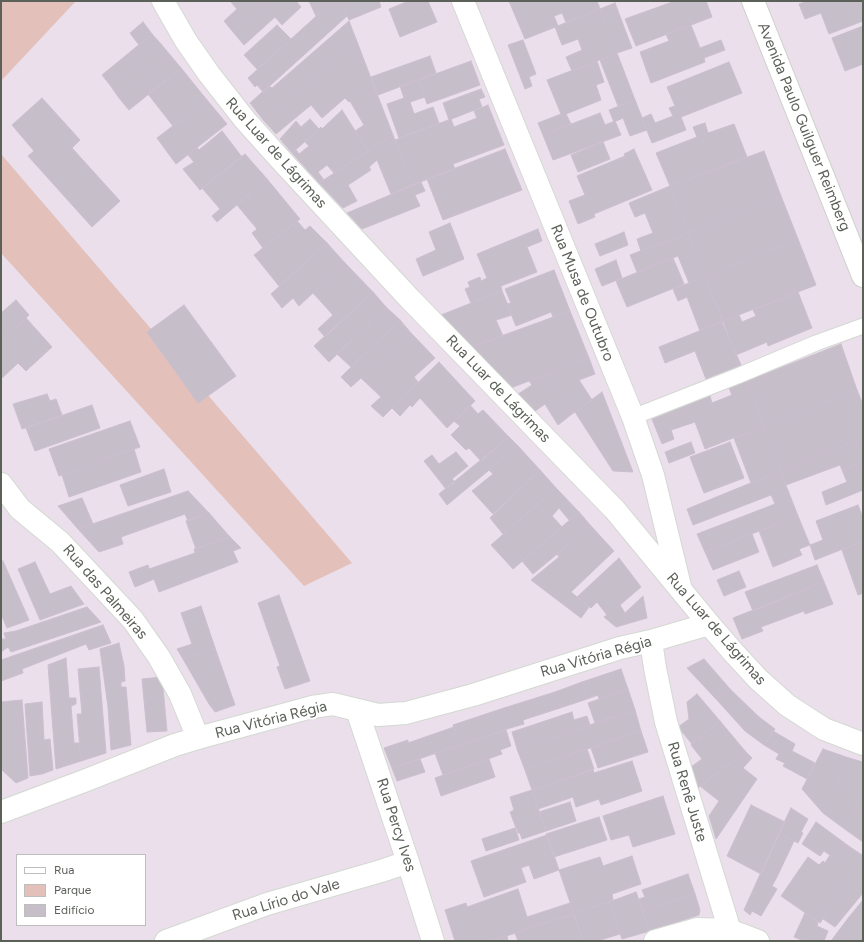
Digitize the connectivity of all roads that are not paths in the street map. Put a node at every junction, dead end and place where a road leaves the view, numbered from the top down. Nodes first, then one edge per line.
1 (163, 1) edge
2 (463, 1) edge
3 (753, 1) edge
4 (863, 276) edge
5 (863, 326) edge
6 (633, 417) junction
7 (1, 484) edge
8 (11, 511) edge
9 (682, 591) junction
10 (709, 624) junction
11 (651, 640) junction
12 (357, 710) junction
13 (198, 738) junction
14 (863, 744) edge
15 (1, 812) edge
16 (408, 862) junction
17 (731, 935) edge
18 (166, 941) edge
19 (433, 941) edge
20 (654, 941) edge
21 (758, 941) edge

1 - 9 street, Rua Luar de Lágrimas
2 - 6 street, Rua Musa de Outubro
3 - 4 street, Avenida Paulo Guilguer Reimberg
5 - 6 lane
6 - 9 street, Rua Musa de Outubro
7 - 8 street, Rua das Palmeiras
8 - 13 street, Rua das Palmeiras
9 - 10 street, Rua Luar de Lágrimas
10 - 11 street, Rua Vitória Régia
10 - 14 street, Rua Luar de Lágrimas
11 - 12 street, Rua Vitória Régia
11 - 17 street, Rua Renê Juste
12 - 13 street, Rua Vitória Régia
12 - 16 street, Rua Percy Ives
13 - 15 street, Rua Vitória Régia
16 - 18 street, Rua Lírio do Vale
16 - 19 street, Rua Percy Ives
17 - 20 street
17 - 21 street

